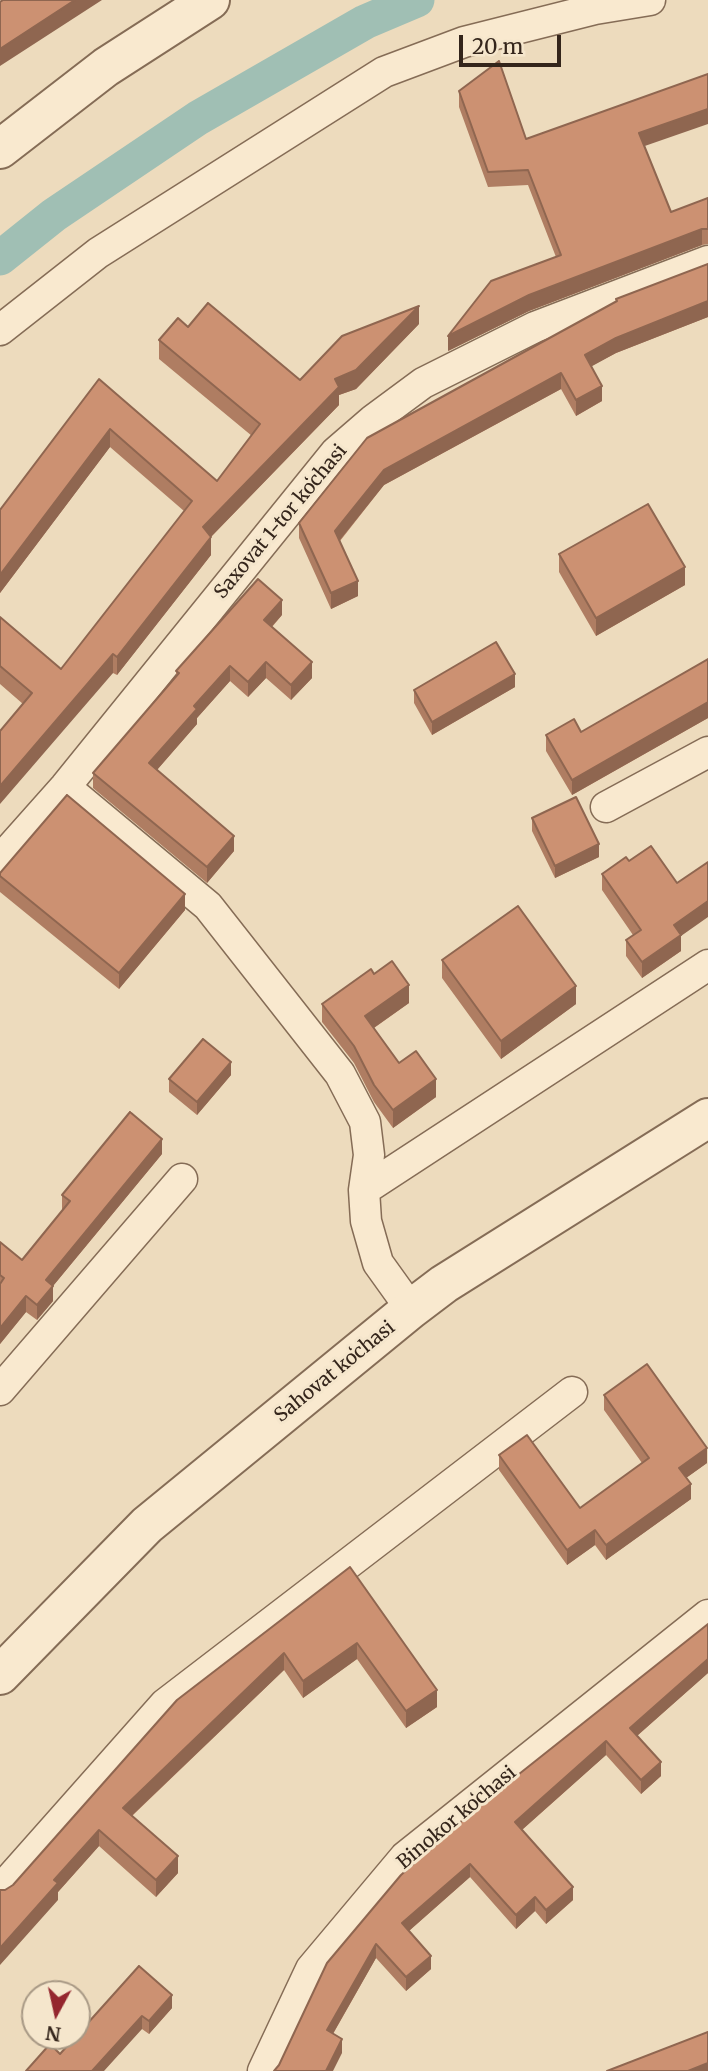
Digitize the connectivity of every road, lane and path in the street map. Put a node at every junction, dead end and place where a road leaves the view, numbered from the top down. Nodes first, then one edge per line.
1 (210, 0) edge
2 (650, 0) edge
3 (0, 149) edge
4 (708, 261) edge
5 (0, 330) edge
6 (708, 752) edge
7 (65, 787) junction
8 (606, 807) dead end
9 (0, 860) edge
10 (708, 965) edge
11 (708, 1118) edge
12 (182, 1180) dead end
13 (364, 1190) junction
14 (411, 1309) junction
15 (0, 1390) edge
16 (572, 1392) dead end
17 (708, 1615) edge
18 (0, 1675) edge
19 (0, 1890) edge
20 (264, 2071) edge

1 - 3 street
2 - 5 street
4 - 7 street, Saxovat 1-tor koʻchasi
6 - 8 street
7 - 9 street, Saxovat 1-tor koʻchasi
7 - 13 street
10 - 13 street
11 - 14 street, Sahovat koʻchasi
12 - 15 street
13 - 14 street
14 - 18 street, Sahovat koʻchasi
16 - 19 street
17 - 20 street, Binokor koʻchasi

